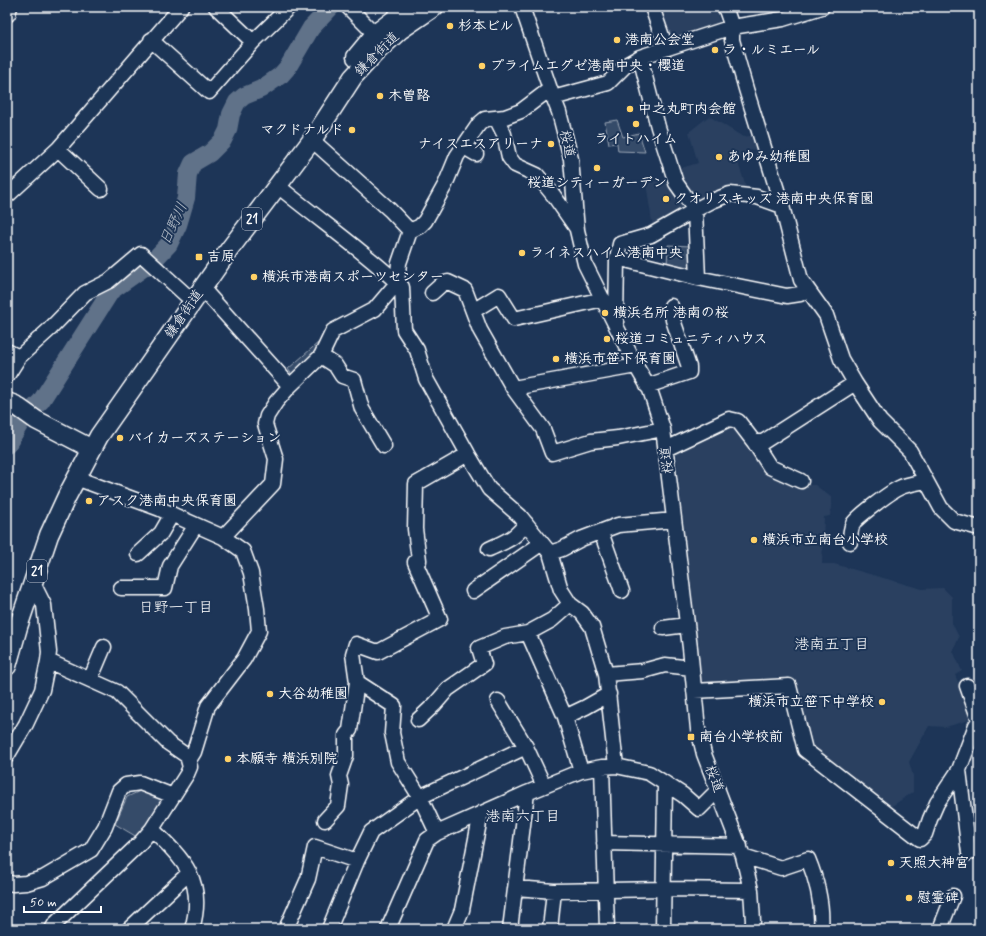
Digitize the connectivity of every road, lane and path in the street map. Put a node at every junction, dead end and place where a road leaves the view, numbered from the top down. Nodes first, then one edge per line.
1 (10, 7) edge
2 (181, 7) edge
3 (216, 7) edge
4 (289, 7) edge
5 (348, 7) edge
6 (411, 7) edge
7 (434, 7) edge
8 (522, 7) edge
9 (652, 7) edge
10 (725, 7) edge
11 (822, 7) edge
12 (7, 15) edge
13 (732, 27) junction
14 (376, 34) junction
15 (151, 40) junction
16 (253, 42) junction
17 (666, 48) junction
18 (640, 57) junction
19 (552, 94) junction
20 (496, 118) junction
21 (312, 140) junction
22 (464, 147) junction
23 (58, 149) junction
24 (476, 154) dead end
25 (278, 186) junction
26 (101, 189) dead end
27 (7, 196) edge
28 (782, 206) junction
29 (695, 210) junction
30 (577, 230) junction
31 (410, 231) junction
32 (617, 258) junction
33 (698, 278) junction
34 (397, 283) junction
35 (807, 289) junction
36 (194, 292) junction
37 (432, 293) dead end
38 (603, 299) junction
39 (671, 306) dead end
40 (473, 311) junction
41 (616, 326) junction
42 (13, 354) edge
43 (321, 356) junction
44 (636, 366) junction
45 (7, 376) edge
46 (855, 383) junction
47 (290, 386) junction
48 (647, 386) junction
49 (513, 388) junction
50 (11, 404) edge
51 (267, 416) junction
52 (663, 429) junction
53 (754, 442) junction
54 (384, 446) dead end
55 (87, 447) junction
56 (666, 449) junction
57 (468, 454) junction
58 (284, 455) dead end
59 (76, 478) junction
60 (801, 481) dead end
61 (926, 481) junction
62 (172, 514) junction
63 (674, 520) junction
64 (526, 523) junction
65 (196, 525) junction
66 (979, 528) edge
67 (601, 532) junction
68 (223, 537) junction
69 (850, 542) dead end
70 (546, 548) junction
71 (489, 549) dead end
72 (138, 554) dead end
73 (33, 583) junction
74 (121, 588) dead end
75 (473, 591) dead end
76 (622, 591) dead end
77 (570, 604) junction
78 (687, 625) junction
79 (663, 628) dead end
80 (7, 630) edge
81 (528, 632) junction
82 (104, 647) dead end
83 (48, 661) junction
84 (7, 666) edge
85 (692, 668) junction
86 (606, 674) junction
87 (90, 680) junction
88 (357, 682) junction
89 (967, 686) dead end
90 (694, 692) junction
91 (609, 694) junction
92 (498, 701) dead end
93 (565, 717) junction
94 (418, 720) dead end
95 (979, 720) edge
96 (979, 724) edge
97 (526, 747) junction
98 (7, 756) edge
99 (189, 760) junction
100 (609, 767) junction
101 (959, 770) junction
102 (581, 771) junction
103 (665, 783) junction
104 (544, 786) junction
105 (718, 790) junction
106 (527, 793) junction
107 (173, 796) junction
108 (420, 797) junction
109 (481, 813) junction
110 (325, 820) dead end
111 (152, 829) junction
112 (437, 833) junction
113 (604, 843) junction
114 (665, 844) junction
115 (741, 851) junction
116 (970, 853) dead end
117 (357, 861) junction
118 (189, 872) junction
119 (9, 886) edge
120 (516, 888) junction
121 (664, 889) junction
122 (606, 890) junction
123 (751, 890) junction
124 (554, 891) junction
125 (953, 896) dead end
126 (824, 928) edge
127 (52, 929) edge
128 (129, 929) edge
129 (192, 929) edge
130 (286, 929) edge
131 (329, 929) edge
132 (388, 929) edge
133 (454, 929) edge
134 (510, 929) edge
135 (550, 929) edge
136 (607, 929) edge
137 (663, 929) edge
138 (752, 929) edge
139 (940, 929) edge

1 - 12 street
2 - 15 street
3 - 16 street
4 - 16 street
5 - 14 street
6 - 14 main road, 鎌倉街道 / 21
7 - 21 main road, 鎌倉街道 / 21
8 - 19 street, 桜道
9 - 17 street
10 - 13 street
11 - 13 street
13 - 17 street
13 - 28 street
14 - 36 main road, 鎌倉街道 / 21
15 - 16 street
15 - 23 street
17 - 18 street
18 - 19 street
18 - 29 street
19 - 20 street
19 - 30 street, 桜道
20 - 22 street
20 - 30 street
21 - 25 main road, 鎌倉街道 / 21
21 - 31 street
22 - 24 street
22 - 31 street
23 - 26 street
23 - 27 street
25 - 34 street
25 - 36 main road, 鎌倉街道 / 21
28 - 29 street
28 - 35 street
29 - 32 street
29 - 33 street
30 - 38 street, 桜道
31 - 34 street
32 - 33 street
32 - 41 street
33 - 35 street
34 - 43 street
34 - 57 street
35 - 46 street
36 - 42 street
36 - 47 street
36 - 55 main road, 鎌倉街道 / 21
37 - 40 street
38 - 40 street
38 - 41 street, 桜道
39 - 48 street
40 - 49 street
41 - 44 street, 桜道
42 - 45 street
43 - 47 street
43 - 54 street
44 - 48 street, 桜道
44 - 49 street
46 - 53 street
46 - 61 street
47 - 51 street
48 - 52 street, 桜道
49 - 52 street
50 - 55 main road
51 - 58 street
51 - 68 street
52 - 56 street, 桜道
53 - 56 street
53 - 60 street
55 - 59 main road, 鎌倉街道 / 21
55 - 80 main road, 鎌倉街道 / 21
56 - 63 street, 桜道
57 - 64 street
57 - 88 street
59 - 62 street
59 - 73 main road, 鎌倉街道 / 21
61 - 66 street
61 - 69 street
62 - 65 street
62 - 72 street
63 - 67 street
63 - 78 street, 桜道
64 - 70 street
64 - 71 street
65 - 68 street
65 - 74 street
67 - 70 street
67 - 76 street
68 - 99 street
70 - 75 street
70 - 77 street
73 - 83 street
73 - 84 main road, 鎌倉街道 / 21
77 - 81 street
77 - 86 street
78 - 79 street
78 - 85 street, 桜道
81 - 93 street
81 - 94 street
82 - 87 street
83 - 87 street
83 - 98 street
85 - 86 street
85 - 90 street, 桜道
86 - 91 street
87 - 99 street
88 - 108 street
88 - 110 street
89 - 95 street
90 - 101 street
90 - 105 street, 桜道
91 - 93 street
91 - 100 street
92 - 97 street
93 - 102 street
96 - 101 street
97 - 104 street
97 - 108 street
99 - 107 street
100 - 102 street
100 - 103 street
100 - 113 street
101 - 116 street
102 - 104 street
103 - 105 street
103 - 114 street
104 - 106 street
105 - 115 street, 桜道
106 - 109 street
106 - 120 street
107 - 111 street
107 - 119 street
108 - 112 street
108 - 117 street
109 - 112 street
109 - 133 street
111 - 118 street
111 - 127 street
112 - 132 street
113 - 114 street
113 - 122 street
114 - 115 street
114 - 121 street
115 - 123 street, 桜道
115 - 126 street
117 - 130 street
117 - 131 street
118 - 128 street
118 - 129 street
120 - 124 street
120 - 134 street
121 - 122 street
121 - 123 street
121 - 137 street
122 - 124 street
122 - 136 street
123 - 138 street, 桜道
124 - 135 street
125 - 139 street

